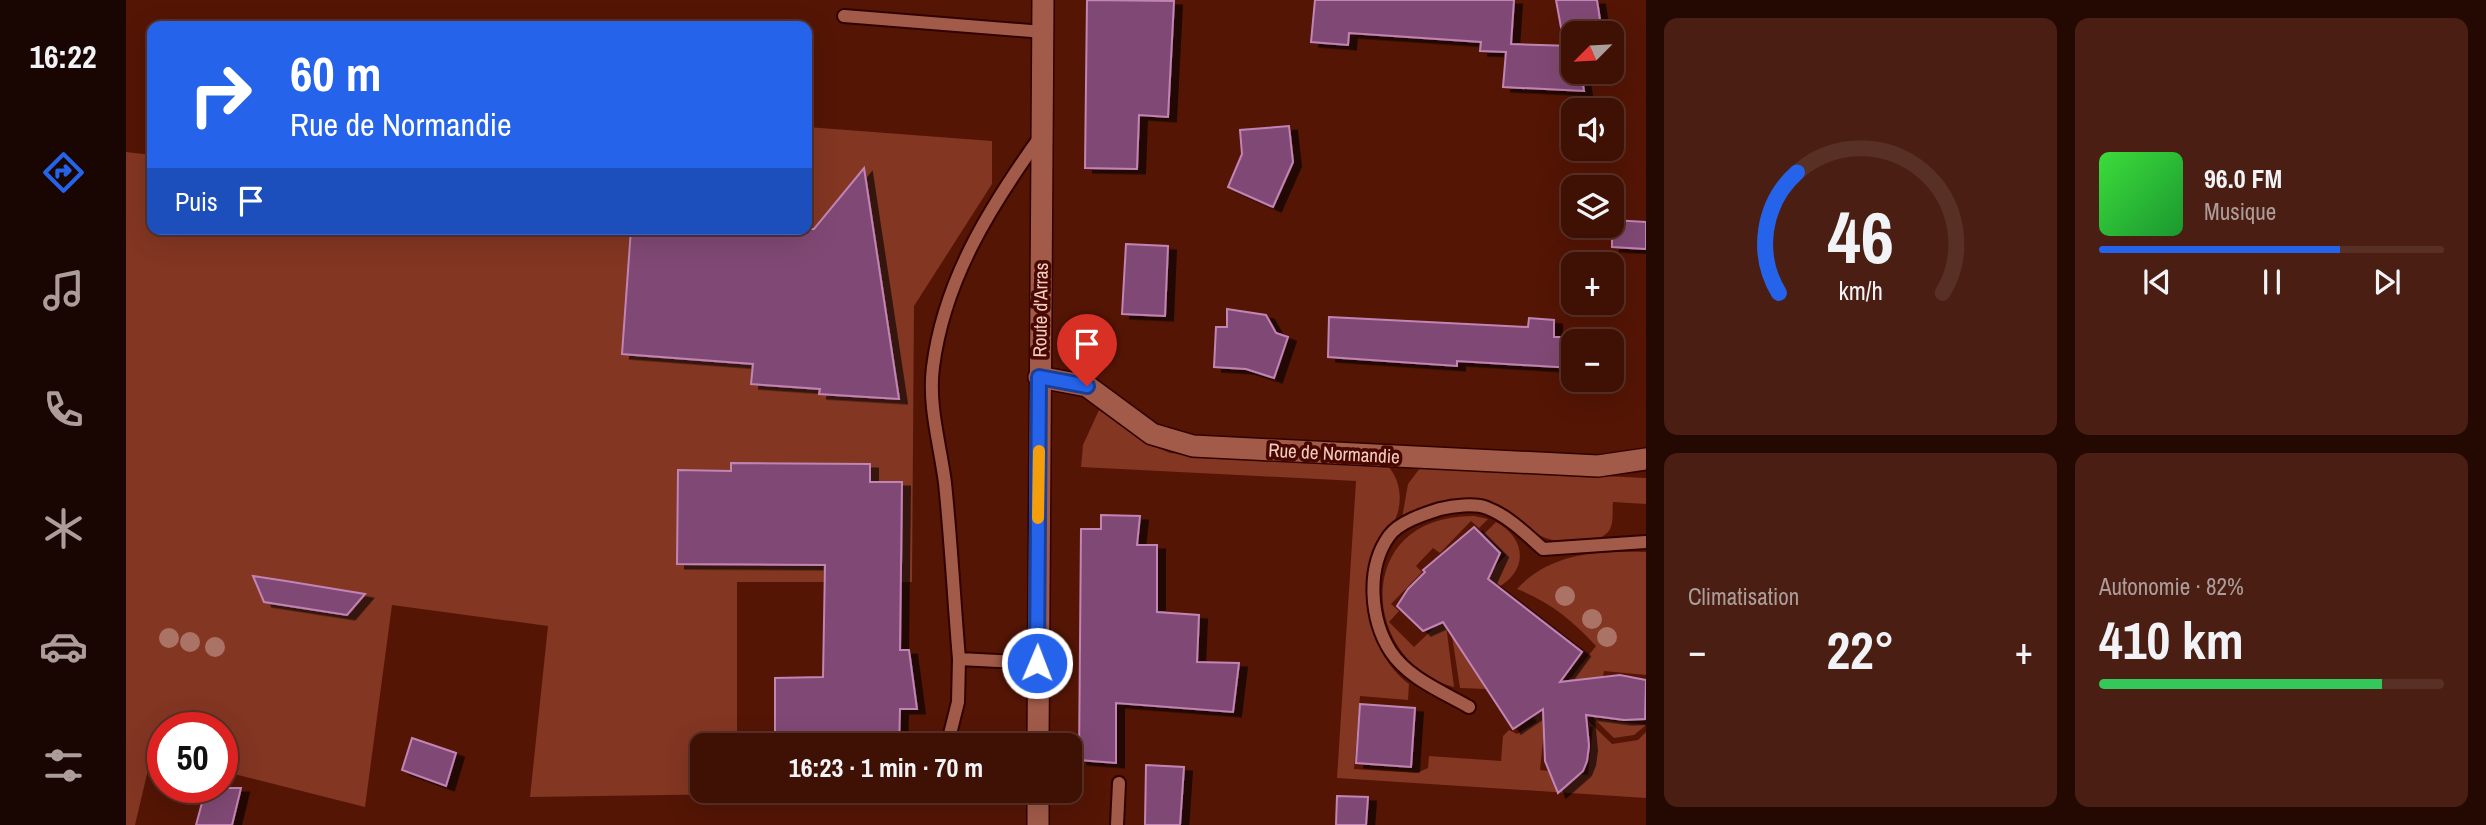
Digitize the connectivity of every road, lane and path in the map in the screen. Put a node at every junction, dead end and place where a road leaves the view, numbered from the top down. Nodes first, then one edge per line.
1 (1043, 0) edge
2 (844, 16) dead end
3 (1042, 32) junction
4 (1042, 134) junction
5 (1039, 377) junction
6 (1646, 458) edge
7 (1646, 542) edge
8 (959, 659) junction
9 (1037, 663) junction
10 (1469, 707) dead end
11 (950, 733) edge
12 (1038, 733) edge
13 (1119, 783) dead end
14 (1038, 803) edge
15 (1038, 825) edge
16 (1117, 825) edge

1 - 3 main road, Route d'Arras
2 - 3 lane
3 - 4 main road, Route d'Arras
4 - 5 main road, Route d'Arras
4 - 8 lane
5 - 6 main road, Rue de Normandie
5 - 9 main road, Route d'Arras
7 - 10 lane
8 - 9 lane
8 - 11 lane
9 - 12 main road, Route d'Arras
13 - 16 lane
14 - 15 main road

